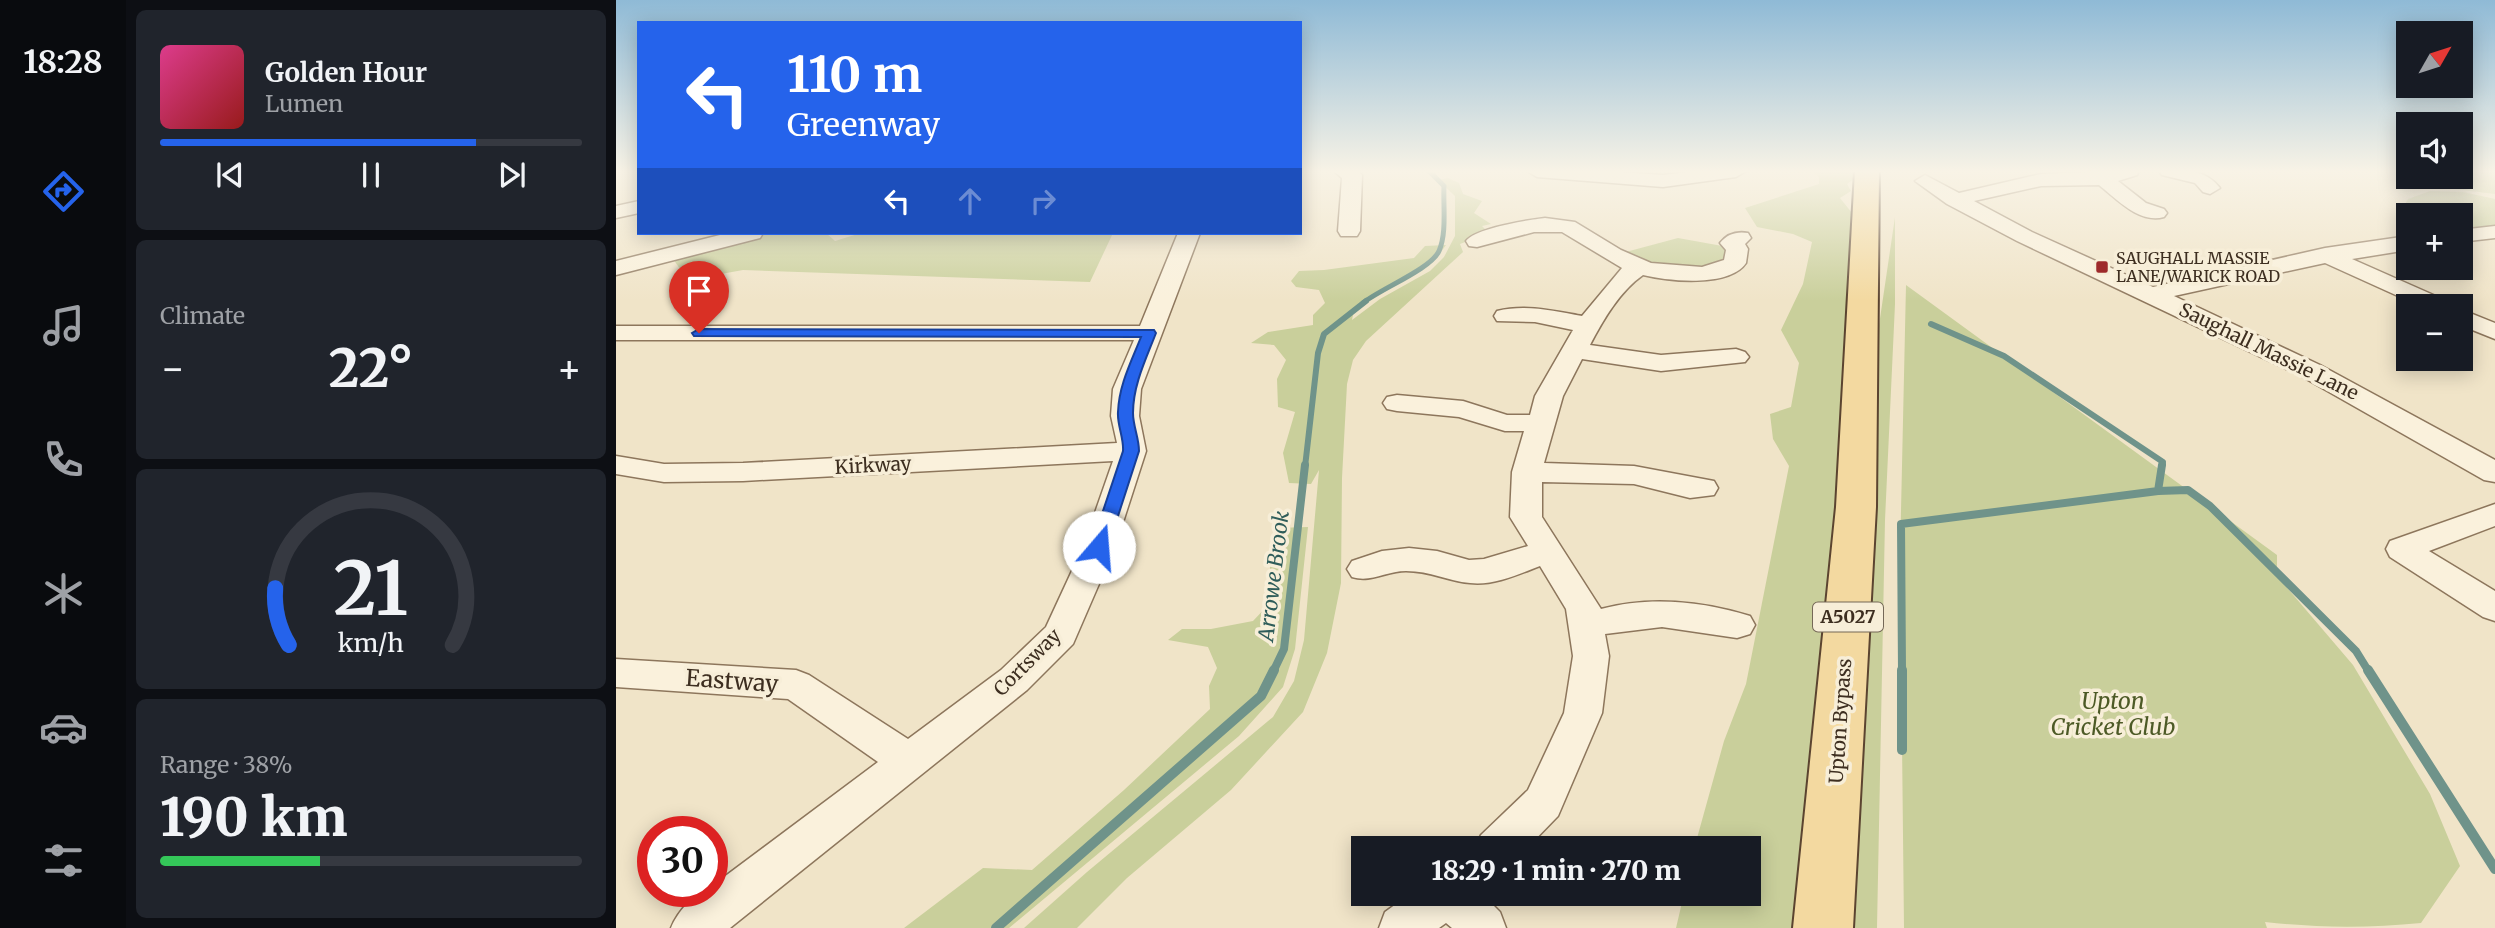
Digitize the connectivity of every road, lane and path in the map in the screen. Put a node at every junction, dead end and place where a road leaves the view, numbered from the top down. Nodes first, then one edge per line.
1 (1350, 214) edge
2 (1866, 214) edge
3 (1883, 214) edge
4 (1981, 214) edge
5 (1349, 231) dead end
6 (2494, 232) edge
7 (2473, 234) edge
8 (744, 235) edge
9 (1188, 235) edge
10 (1740, 238) dead end
11 (1477, 241) dead end
12 (2396, 245) edge
13 (2325, 255) junction
14 (1639, 267) junction
15 (616, 268) edge
16 (2412, 294) edge
17 (2151, 295) junction
18 (1864, 305) junction
19 (1506, 316) dead end
20 (2473, 322) edge
21 (2495, 331) edge
22 (616, 333) edge
23 (1149, 333) junction
24 (1581, 337) junction
25 (1736, 357) dead end
26 (1397, 404) dead end
27 (1541, 423) junction
28 (1131, 451) junction
29 (616, 465) edge
30 (1527, 472) junction
31 (2495, 473) edge
32 (1683, 478) dead end
33 (2495, 514) edge
34 (1384, 536) dead end
35 (1546, 551) junction
36 (1411, 561) junction
37 (1364, 569) dead end
38 (2495, 608) edge
39 (1737, 625) dead end
40 (1587, 626) junction
41 (616, 673) edge
42 (909, 761) junction
43 (1509, 836) edge
44 (1432, 906) edge
45 (1461, 906) edge
46 (694, 928) edge
47 (1402, 928) edge
48 (1483, 928) edge
49 (1822, 928) edge

1 - 5 street
2 - 18 main road, Upton Bypass / A5027
3 - 18 main road, Upton Bypass / A5027
4 - 17 street, Saughall Massie Lane
6 - 7 street
8 - 15 street
9 - 23 street, Cortsway
10 - 14 street
11 - 14 street
12 - 13 street
13 - 16 street
13 - 17 street
14 - 24 street
17 - 31 street, Saughall Massie Lane
18 - 49 main road, Upton Bypass / A5027
19 - 24 street
20 - 21 street
22 - 23 street
23 - 28 street, Cortsway
24 - 25 street
24 - 27 street
26 - 27 street
27 - 30 street
28 - 29 street, Kirkway
28 - 42 street, Cortsway
30 - 32 street
30 - 35 street
33 - 38 street
34 - 36 street
35 - 36 street
35 - 40 street
36 - 37 street
39 - 40 street
40 - 43 street
41 - 42 street, Eastway
42 - 46 street, Cortsway
44 - 47 street
45 - 48 street

